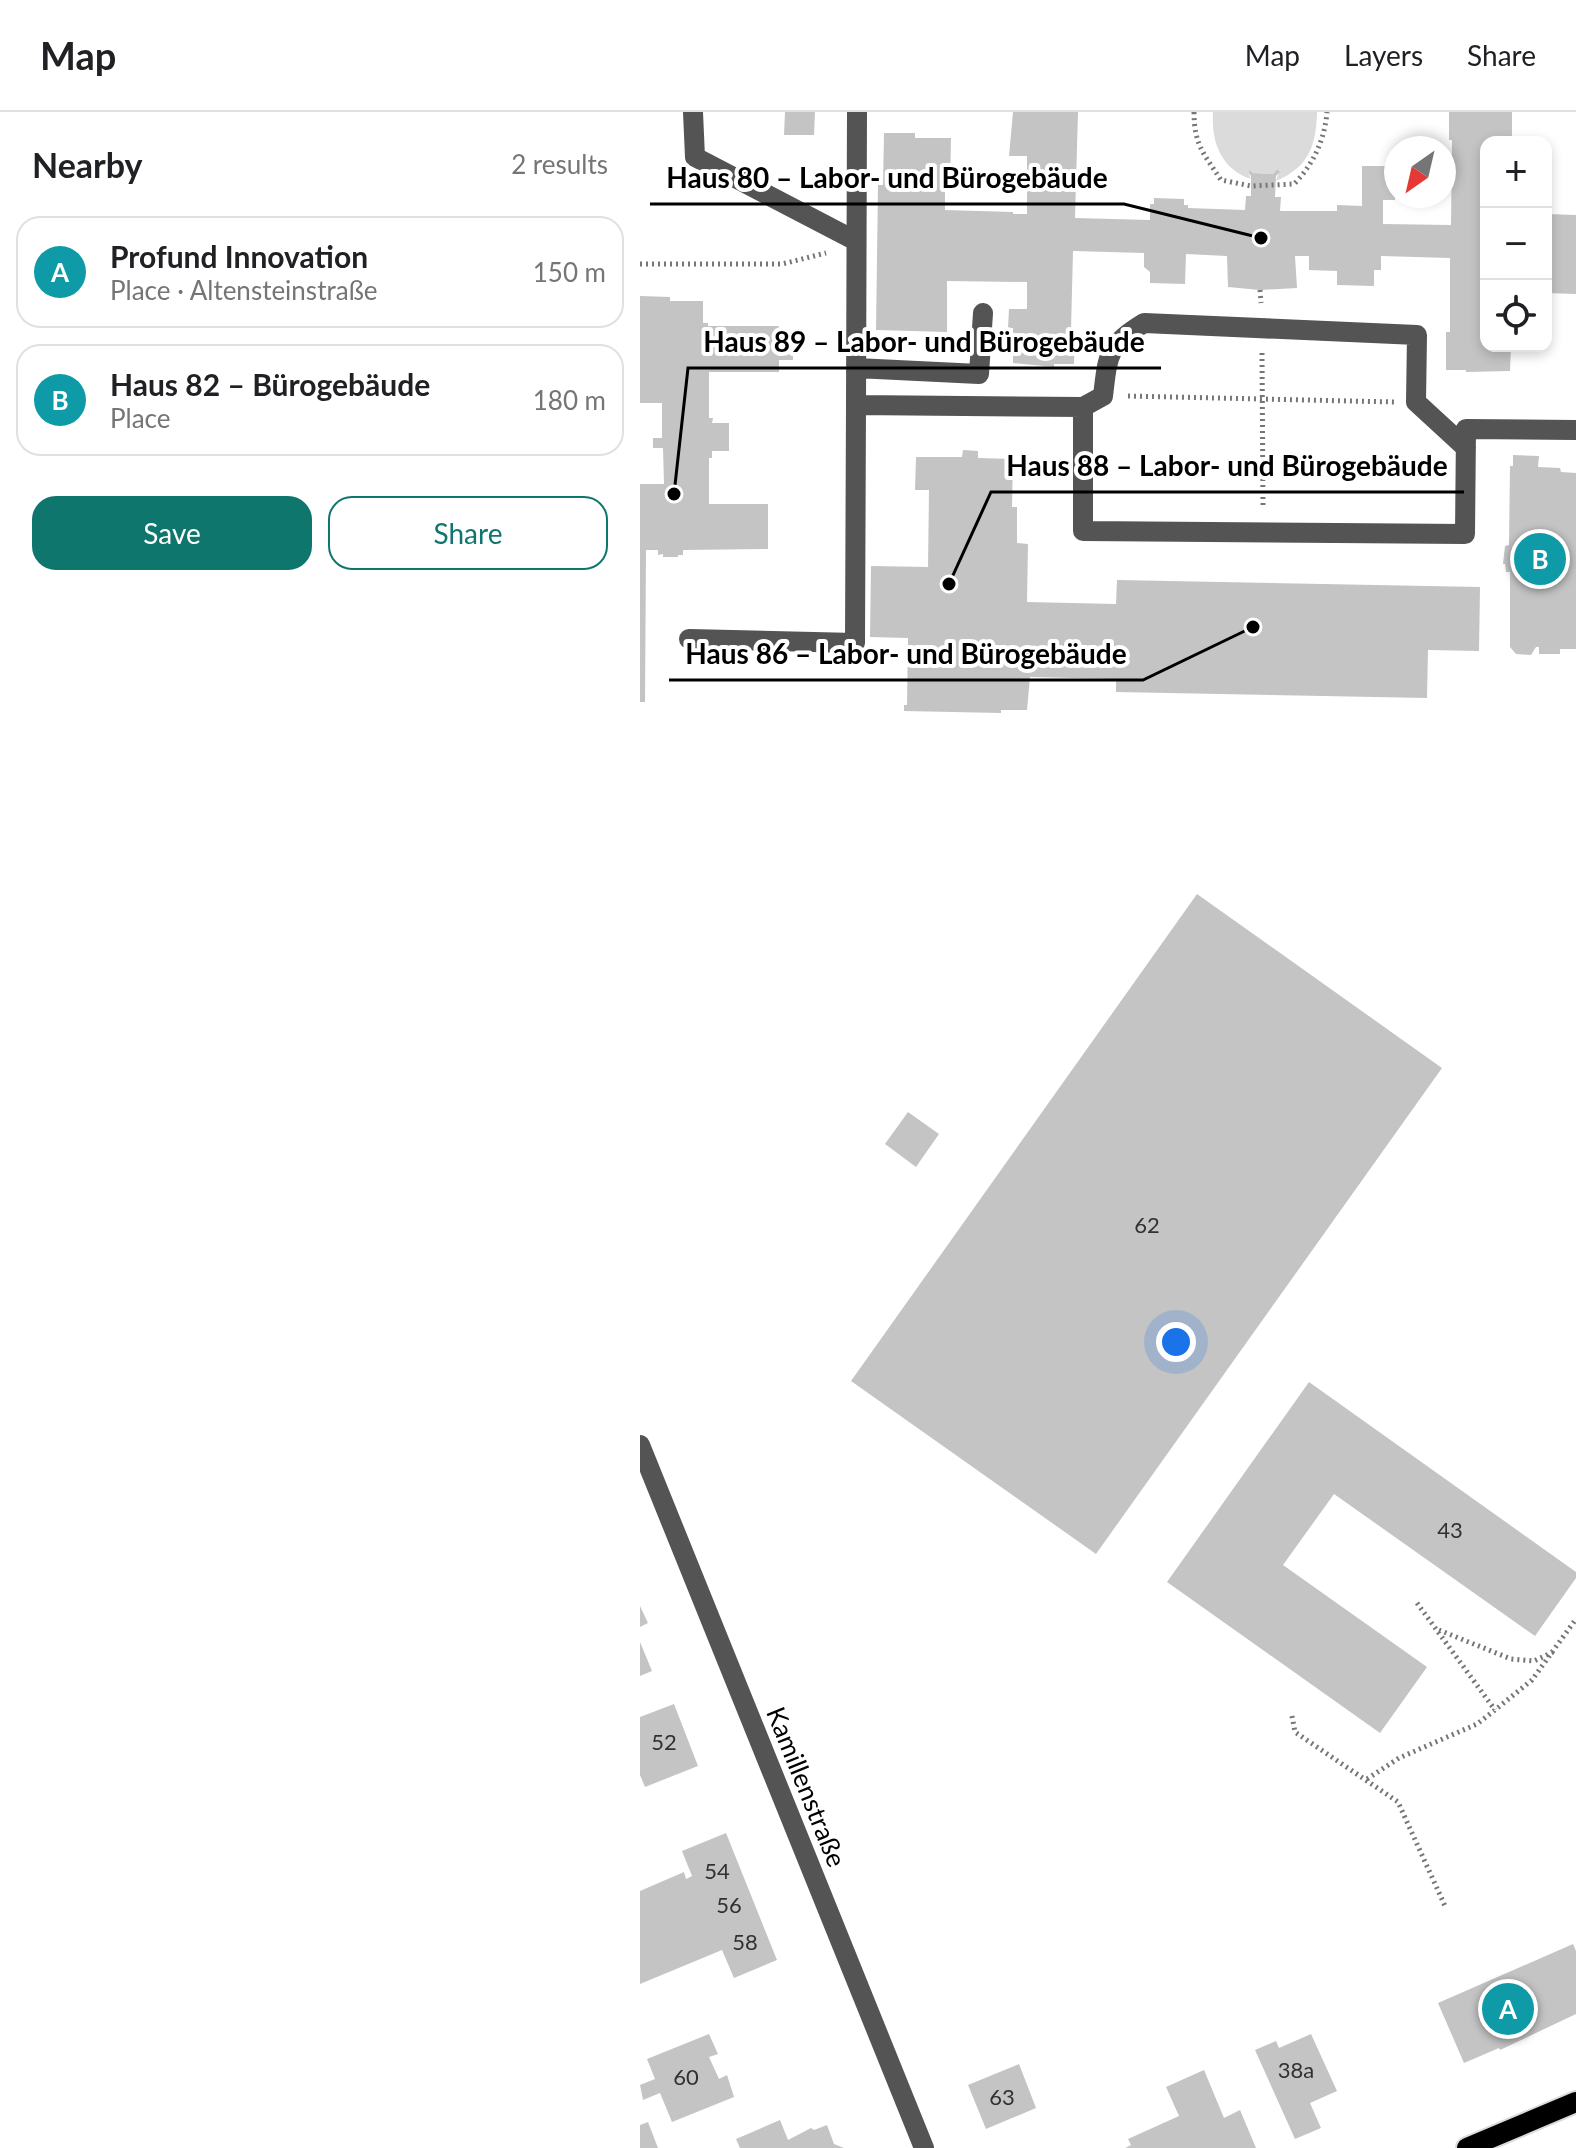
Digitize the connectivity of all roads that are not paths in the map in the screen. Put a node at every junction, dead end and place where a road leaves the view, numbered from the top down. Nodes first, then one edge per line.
1 (693, 112) edge
2 (857, 112) edge
3 (856, 241) junction
4 (983, 313) dead end
5 (856, 368) junction
6 (856, 405) junction
7 (1083, 407) junction
8 (1576, 430) edge
9 (1466, 448) junction
10 (689, 639) dead end
11 (640, 1445) edge
12 (1576, 2102) edge
13 (924, 2148) edge
14 (1467, 2148) edge

1 - 3 street
2 - 3 street
3 - 5 street
4 - 5 street
5 - 6 street
6 - 7 street
6 - 10 street
7 - 9 street
7 - 9 street
8 - 9 street
11 - 13 street, Kamillenstraße
12 - 14 main road

